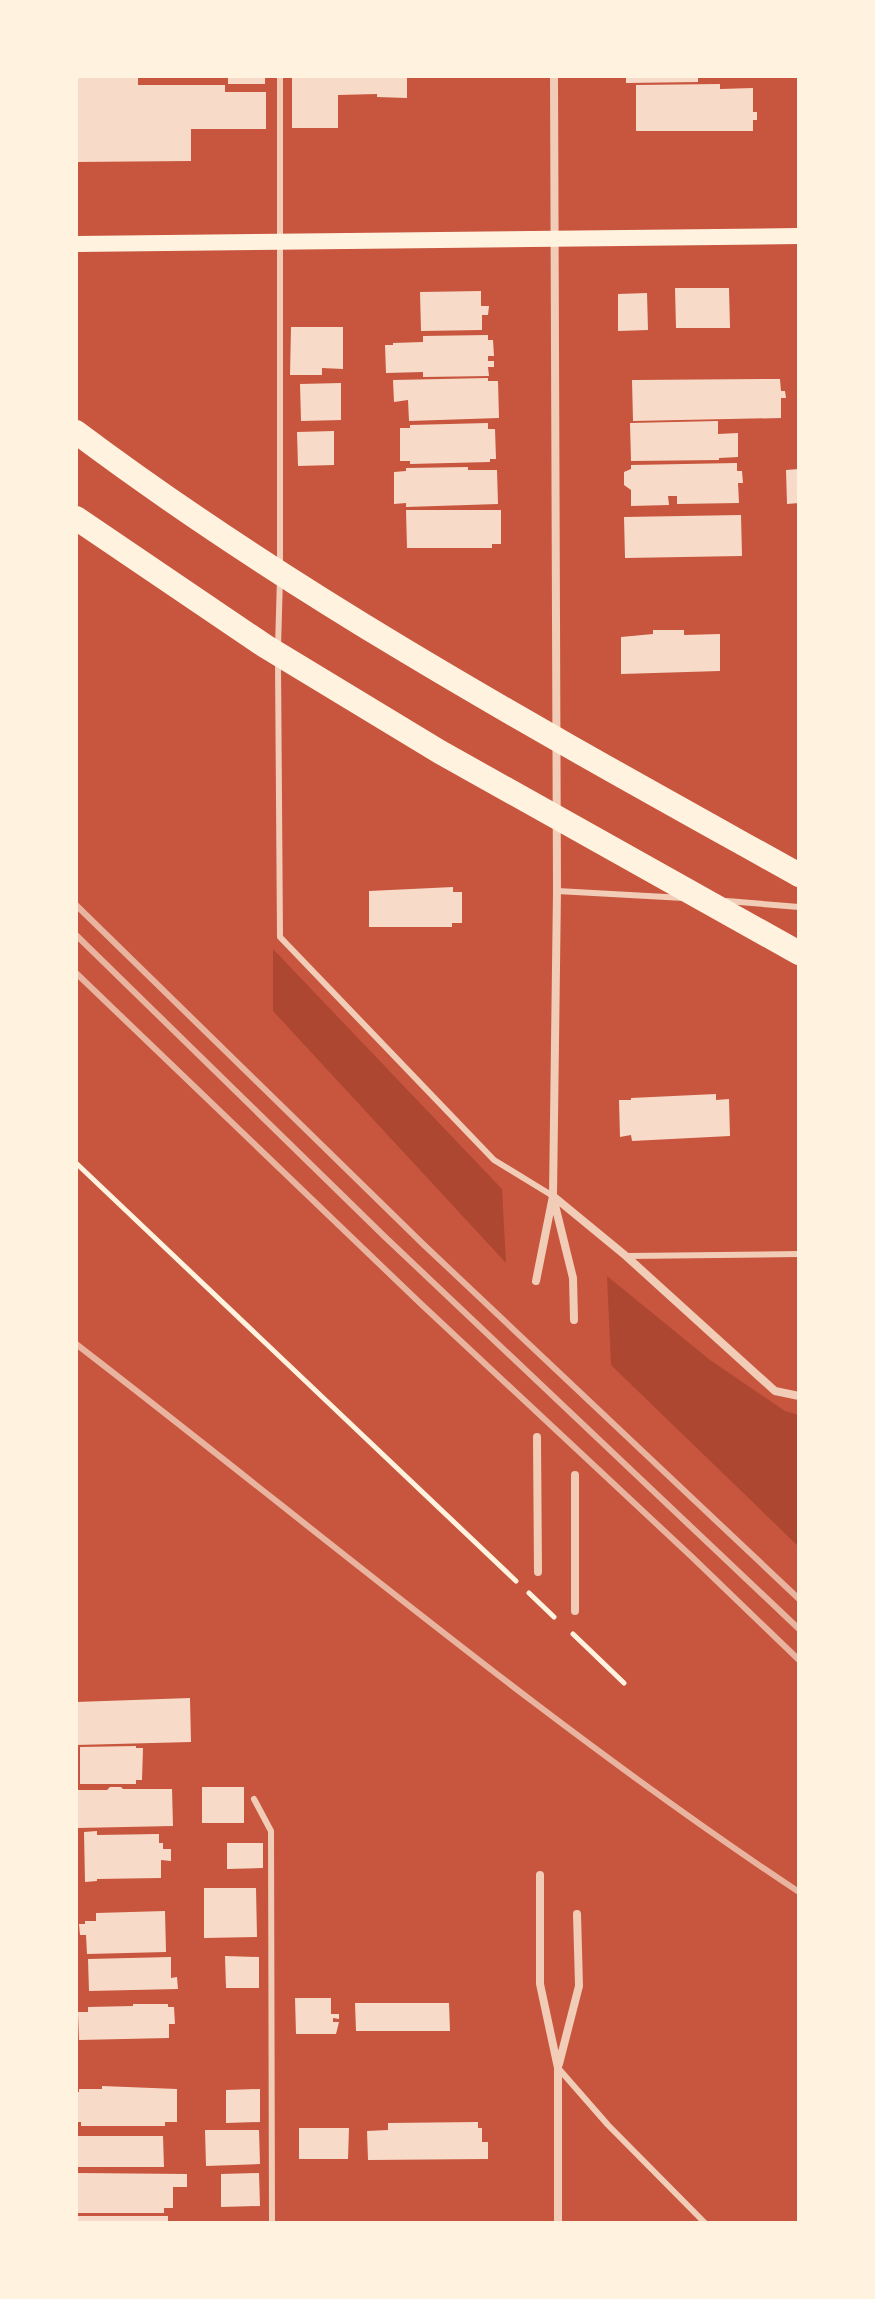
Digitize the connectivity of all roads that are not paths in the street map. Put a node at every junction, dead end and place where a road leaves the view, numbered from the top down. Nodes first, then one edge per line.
1 (280, 76) edge
2 (554, 76) edge
3 (799, 236) edge
4 (554, 239) junction
5 (281, 242) junction
6 (76, 244) edge
7 (76, 432) edge
8 (76, 518) edge
9 (799, 875) edge
10 (557, 891) junction
11 (799, 907) edge
12 (799, 953) edge
13 (553, 1196) junction
14 (799, 1254) edge
15 (626, 1256) junction
16 (536, 1281) dead end
17 (574, 1320) dead end
18 (799, 1396) edge
19 (537, 1437) dead end
20 (575, 1475) dead end
21 (538, 1572) dead end
22 (575, 1611) dead end
23 (254, 1799) dead end
24 (540, 1875) dead end
25 (577, 1914) dead end
26 (558, 2068) junction
27 (272, 2223) edge
28 (558, 2223) edge
29 (705, 2223) edge

1 - 5 lane
2 - 4 street
3 - 4 main road
4 - 5 main road
4 - 10 street
5 - 6 main road
5 - 13 lane
7 - 9 highway
8 - 12 highway
10 - 11 lane
10 - 13 street
13 - 15 street
13 - 16 street
13 - 17 street
14 - 15 lane
15 - 18 street
19 - 21 street
20 - 22 street
23 - 27 lane
24 - 26 street
25 - 26 street
26 - 28 street
26 - 29 lane

